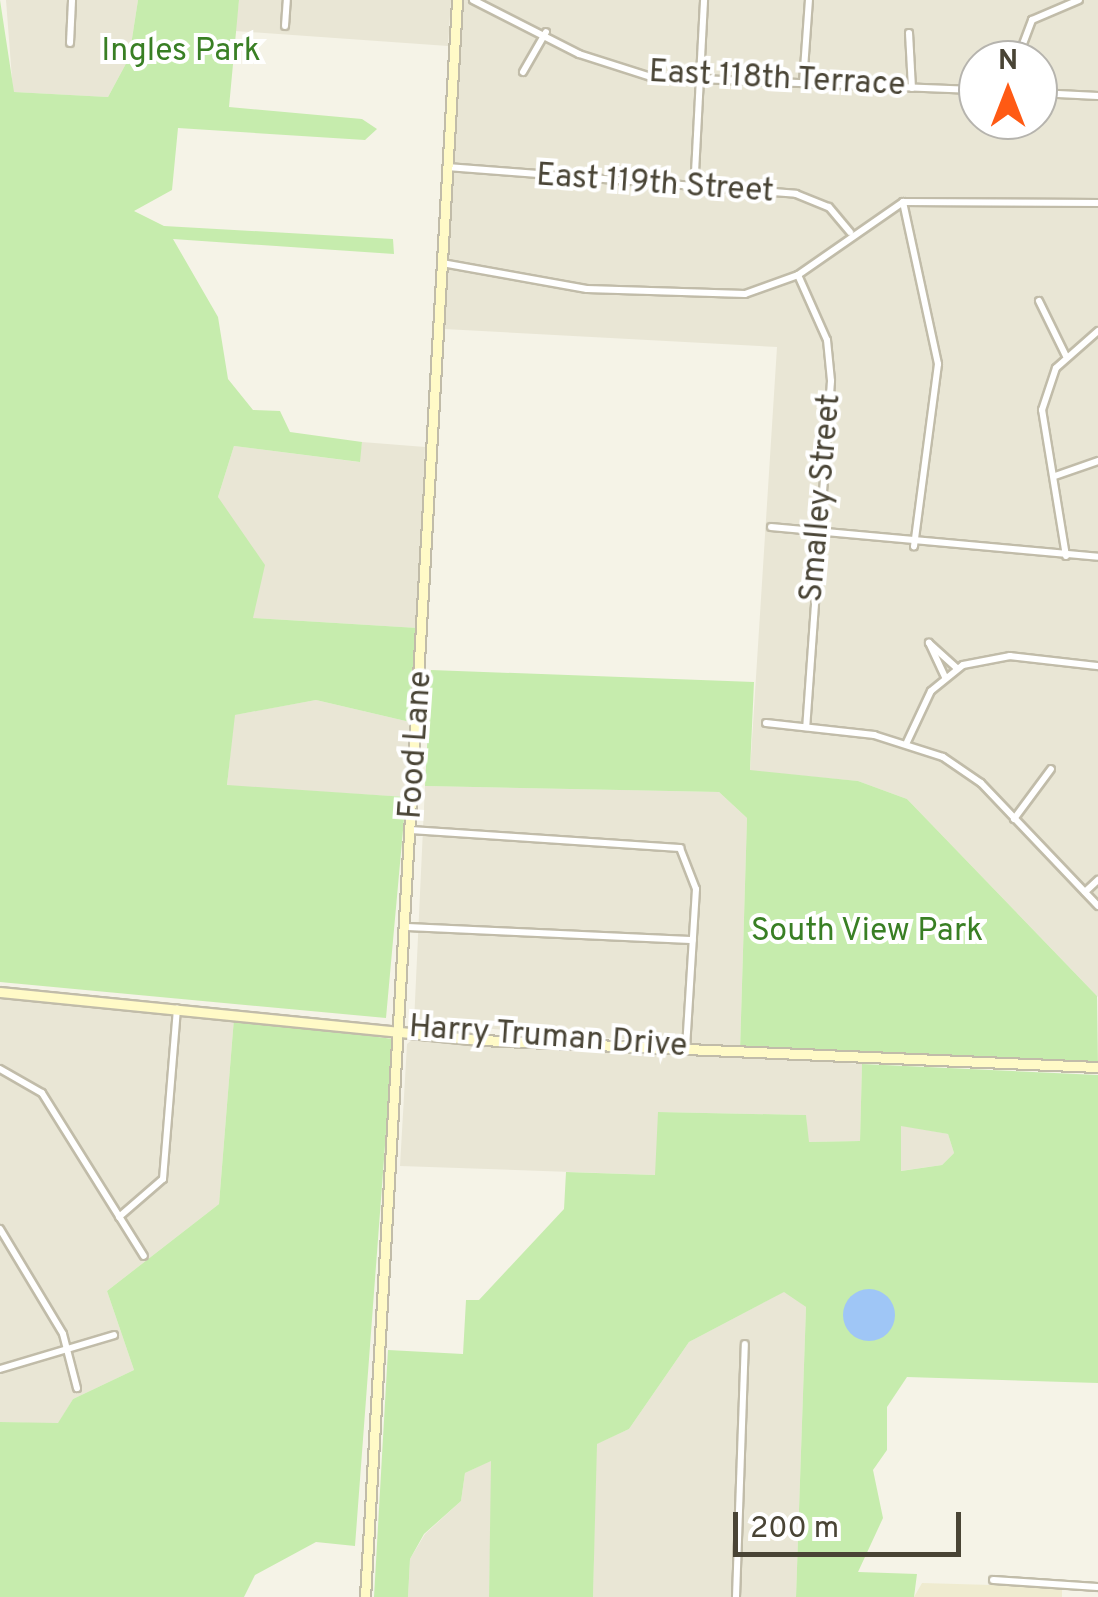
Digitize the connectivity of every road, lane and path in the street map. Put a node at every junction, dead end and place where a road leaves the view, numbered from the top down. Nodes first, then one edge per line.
1 (72, 0) edge
2 (288, 0) edge
3 (458, 0) edge
4 (473, 0) edge
5 (704, 0) edge
6 (809, 0) edge
7 (1079, 0) edge
8 (285, 26) dead end
9 (546, 32) junction
10 (910, 33) dead end
11 (1024, 40) edge
12 (70, 42) dead end
13 (522, 72) dead end
14 (698, 80) junction
15 (803, 84) junction
16 (912, 88) junction
17 (958, 89) edge
18 (1058, 94) edge
19 (1098, 96) edge
20 (447, 168) junction
21 (694, 192) junction
22 (903, 202) junction
23 (1098, 203) edge
24 (850, 232) junction
25 (441, 263) junction
26 (798, 275) junction
27 (1039, 300) dead end
28 (1098, 331) edge
29 (1066, 356) junction
30 (1098, 461) edge
31 (1055, 476) junction
32 (770, 527) dead end
33 (818, 530) junction
34 (914, 546) junction
35 (1066, 556) junction
36 (1098, 558) edge
37 (1098, 666) edge
38 (958, 668) junction
39 (945, 677) junction
40 (766, 723) dead end
41 (806, 727) junction
42 (907, 742) junction
43 (1051, 769) dead end
44 (1014, 820) junction
45 (410, 830) junction
46 (1098, 880) edge
47 (1085, 892) junction
48 (1098, 906) edge
49 (405, 927) junction
50 (694, 940) junction
51 (0, 992) edge
52 (177, 1008) junction
53 (400, 1028) junction
54 (686, 1049) junction
55 (1098, 1067) edge
56 (5, 1069) edge
57 (119, 1217) junction
58 (0, 1228) edge
59 (144, 1256) dead end
60 (114, 1335) dead end
61 (745, 1344) dead end
62 (71, 1352) junction
63 (0, 1370) edge
64 (77, 1388) dead end
65 (993, 1580) dead end
66 (1098, 1587) edge
67 (366, 1597) edge
68 (736, 1597) edge

1 - 12 street
2 - 8 street
3 - 20 street, Food Lane
4 - 9 street, East 118th Terrace
5 - 14 street
6 - 15 street
7 - 11 street
9 - 13 street
9 - 14 street, East 118th Terrace
10 - 16 street
14 - 15 street, East 118th Terrace
14 - 21 street
15 - 16 street, East 118th Terrace
16 - 17 street, East 118th Terrace
18 - 19 street
20 - 21 street, East 119th Street
20 - 25 street, Food Lane
21 - 24 street, East 119th Street
22 - 23 street
22 - 24 street
22 - 34 street
24 - 26 street
25 - 26 street
25 - 45 street, Food Lane
26 - 33 street, Smalley Street
27 - 29 street
28 - 29 street
29 - 31 street
30 - 31 street
31 - 35 street
32 - 33 street
33 - 34 street
33 - 41 street, Smalley Street
34 - 35 street
35 - 36 street
37 - 38 street
38 - 39 street
38 - 39 street
39 - 42 street
40 - 41 street
41 - 42 street
42 - 44 street
43 - 44 street
44 - 47 street
45 - 49 street, Food Lane
45 - 50 street
46 - 47 street
47 - 48 street
49 - 50 street
49 - 53 street, Food Lane
50 - 54 street
51 - 52 street, Harry Truman Drive
52 - 53 street, Harry Truman Drive
52 - 57 street
53 - 54 street, Harry Truman Drive
53 - 67 street, Food Lane
54 - 55 street, Harry Truman Drive
56 - 57 street
57 - 59 street
58 - 62 street
60 - 62 street
61 - 68 street
62 - 63 street
62 - 64 street
65 - 66 street

